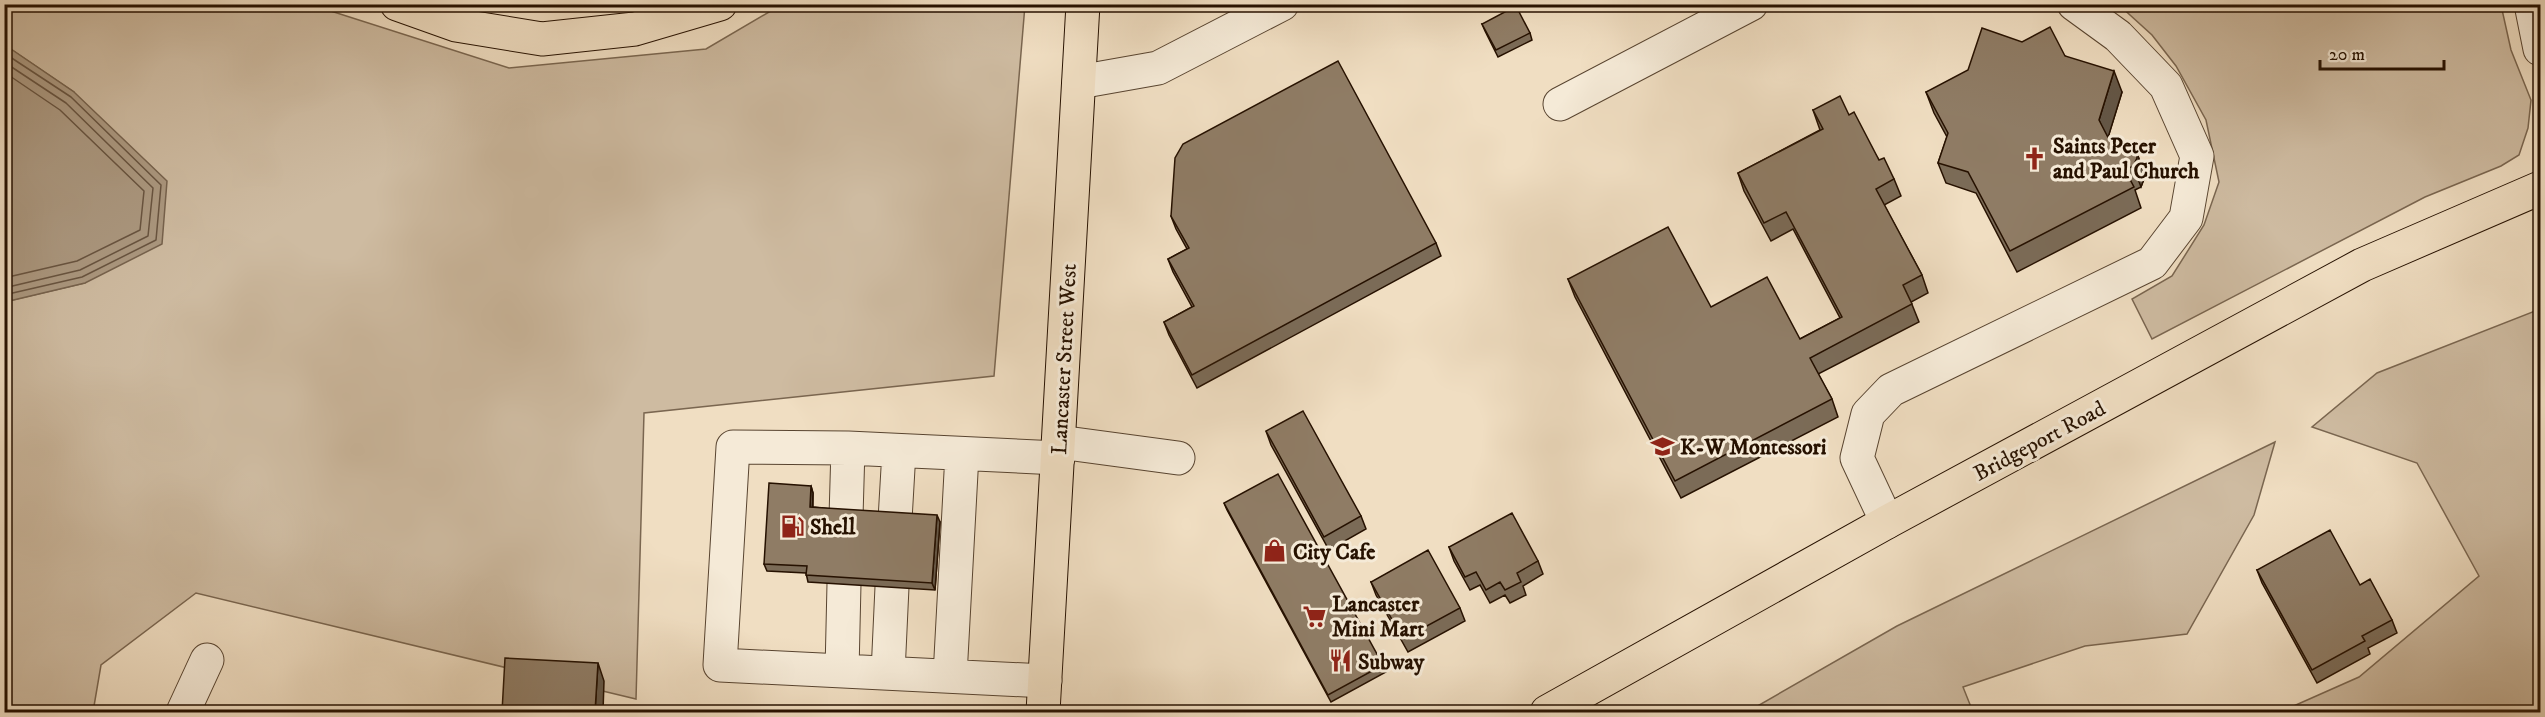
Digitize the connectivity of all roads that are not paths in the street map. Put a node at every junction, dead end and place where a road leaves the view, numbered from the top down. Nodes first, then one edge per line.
1 (397, 4) edge
2 (720, 4) edge
3 (1083, 4) edge
4 (1282, 4) edge
5 (1751, 4) edge
6 (2074, 4) edge
7 (2531, 4) edge
8 (2541, 49) edge
9 (1079, 82) junction
10 (1560, 104) dead end
11 (2541, 188) edge
12 (848, 448) junction
13 (1058, 450) junction
14 (899, 451) junction
15 (962, 454) junction
16 (1178, 458) dead end
17 (846, 517) edge
18 (895, 520) edge
19 (1887, 522) junction
20 (844, 584) edge
21 (892, 588) edge
22 (207, 660) dead end
23 (842, 671) junction
24 (888, 673) junction
25 (950, 676) junction
26 (1044, 697) edge
27 (183, 712) edge
28 (1547, 712) edge

1 - 2 main road
3 - 9 main road, Lancaster Street West
4 - 9 street
5 - 10 street
6 - 19 street
7 - 8 street
9 - 13 main road, Lancaster Street West
11 - 19 main road, Bridgeport Road
12 - 14 street
12 - 17 street
12 - 23 street
13 - 15 street
13 - 16 street
13 - 26 main road, Lancaster Street West
14 - 15 street
14 - 18 street
15 - 25 street
19 - 28 main road, Bridgeport Road
20 - 23 street
21 - 24 street
22 - 27 street
23 - 24 street
24 - 25 street
25 - 26 street

